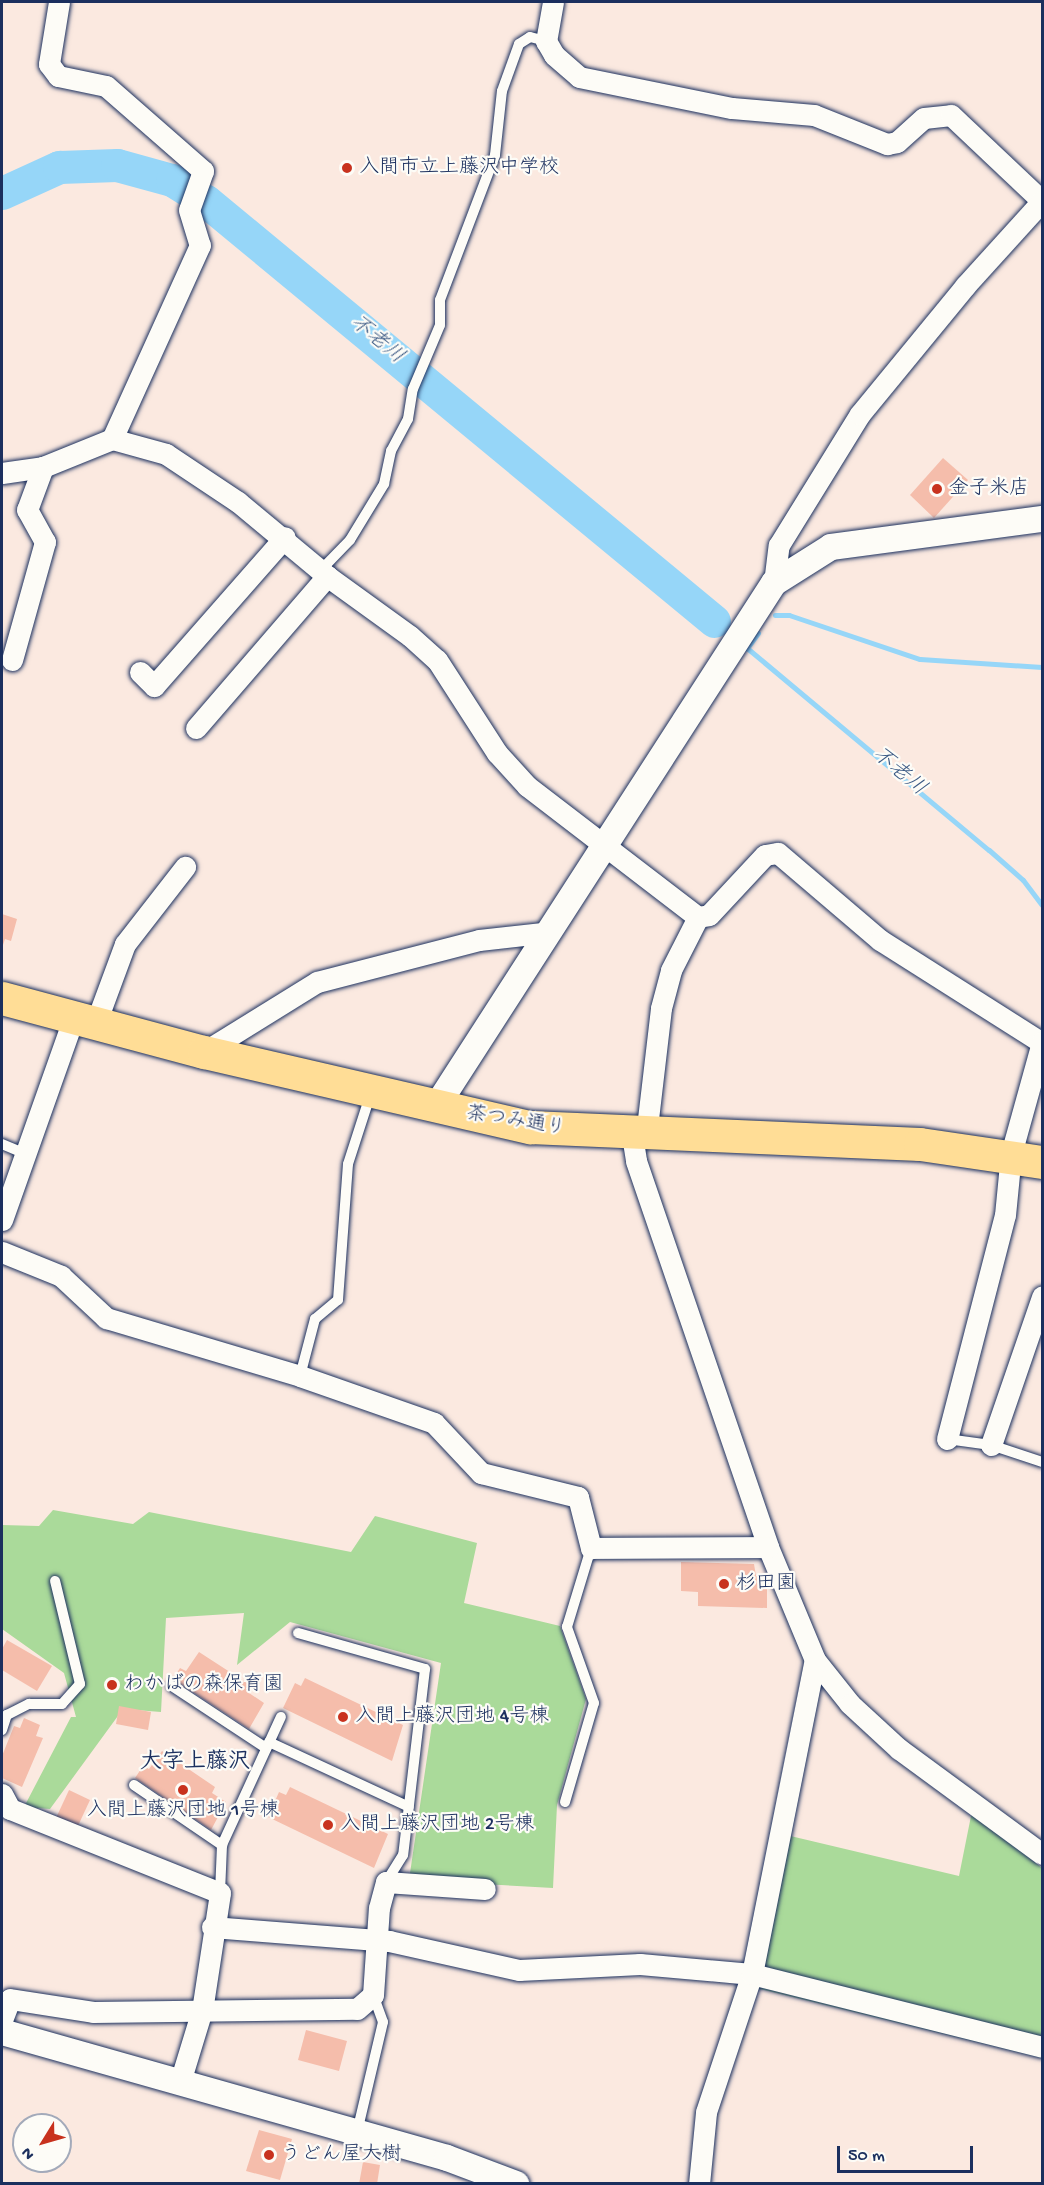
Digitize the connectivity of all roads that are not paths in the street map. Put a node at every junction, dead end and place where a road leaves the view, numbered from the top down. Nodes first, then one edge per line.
1 (59, 2) edge
2 (553, 2) edge
3 (546, 41) junction
4 (1042, 201) edge
5 (112, 439) junction
6 (43, 467) junction
7 (2, 473) edge
8 (1042, 519) edge
9 (285, 537) junction
10 (324, 574) junction
11 (774, 583) junction
12 (12, 660) dead end
13 (140, 672) dead end
14 (196, 728) dead end
15 (602, 847) junction
16 (185, 867) dead end
17 (698, 917) junction
18 (550, 932) junction
19 (2, 998) edge
20 (84, 1022) junction
21 (1042, 1042) edge
22 (204, 1052) junction
23 (371, 1093) junction
24 (436, 1107) junction
25 (639, 1135) junction
26 (2, 1143) edge
27 (24, 1154) junction
28 (1011, 1154) junction
29 (1042, 1162) edge
30 (2, 1220) edge
31 (2, 1252) edge
32 (1042, 1297) edge
33 (300, 1376) junction
34 (947, 1439) joint
35 (991, 1445) junction
36 (1042, 1462) edge
37 (768, 1547) junction
38 (591, 1548) junction
39 (55, 1581) dead end
40 (298, 1633) dead end
41 (815, 1660) junction
42 (172, 1686) dead end
43 (281, 1717) dead end
44 (2, 1730) edge
45 (268, 1745) junction
46 (134, 1785) dead end
47 (2, 1794) edge
48 (565, 1802) dead end
49 (409, 1807) junction
50 (222, 1845) junction
51 (1042, 1854) edge
52 (386, 1882) junction
53 (484, 1889) dead end
54 (220, 1893) junction
55 (212, 1927) junction
56 (378, 1940) junction
57 (752, 1974) junction
58 (373, 1995) junction
59 (202, 2010) junction
60 (2, 2020) edge
61 (2, 2032) edge
62 (1042, 2047) edge
63 (180, 2082) junction
64 (357, 2132) junction
65 (516, 2184) edge
66 (699, 2184) edge

1 - 5 street
2 - 3 street
3 - 4 street
3 - 10 lane
4 - 11 street
5 - 6 street
5 - 9 street
6 - 7 street
6 - 12 street
8 - 11 street
9 - 10 street
9 - 13 street
10 - 14 street
10 - 15 street
11 - 15 street
15 - 17 street
15 - 18 street
16 - 20 street
17 - 21 street
17 - 25 street
18 - 22 street
18 - 24 street
19 - 20 main road, 茶つみ通り
20 - 22 main road, 茶つみ通り
20 - 27 street
21 - 28 street
22 - 23 main road, 茶つみ通り
23 - 24 main road, 茶つみ通り
23 - 33 lane
24 - 25 main road, 茶つみ通り
25 - 28 main road, 茶つみ通り
25 - 37 street
26 - 27 lane
27 - 30 street
28 - 29 main road, 茶つみ通り
28 - 34 street
31 - 33 street
32 - 35 street
33 - 38 street
34 - 35 lane
35 - 36 lane
37 - 38 street
37 - 41 street
38 - 48 lane
39 - 44 lane
40 - 49 lane
41 - 51 street
41 - 57 street
42 - 45 lane
43 - 45 lane
45 - 49 lane
45 - 50 lane
46 - 50 lane
47 - 54 street
49 - 52 lane
50 - 54 lane
52 - 53 street
52 - 56 street
54 - 55 street
55 - 56 street
55 - 59 street
56 - 57 street
56 - 58 street
57 - 62 street
57 - 66 street
58 - 59 street
58 - 64 lane
59 - 60 street
59 - 63 street
61 - 63 street
63 - 64 street
64 - 65 street

